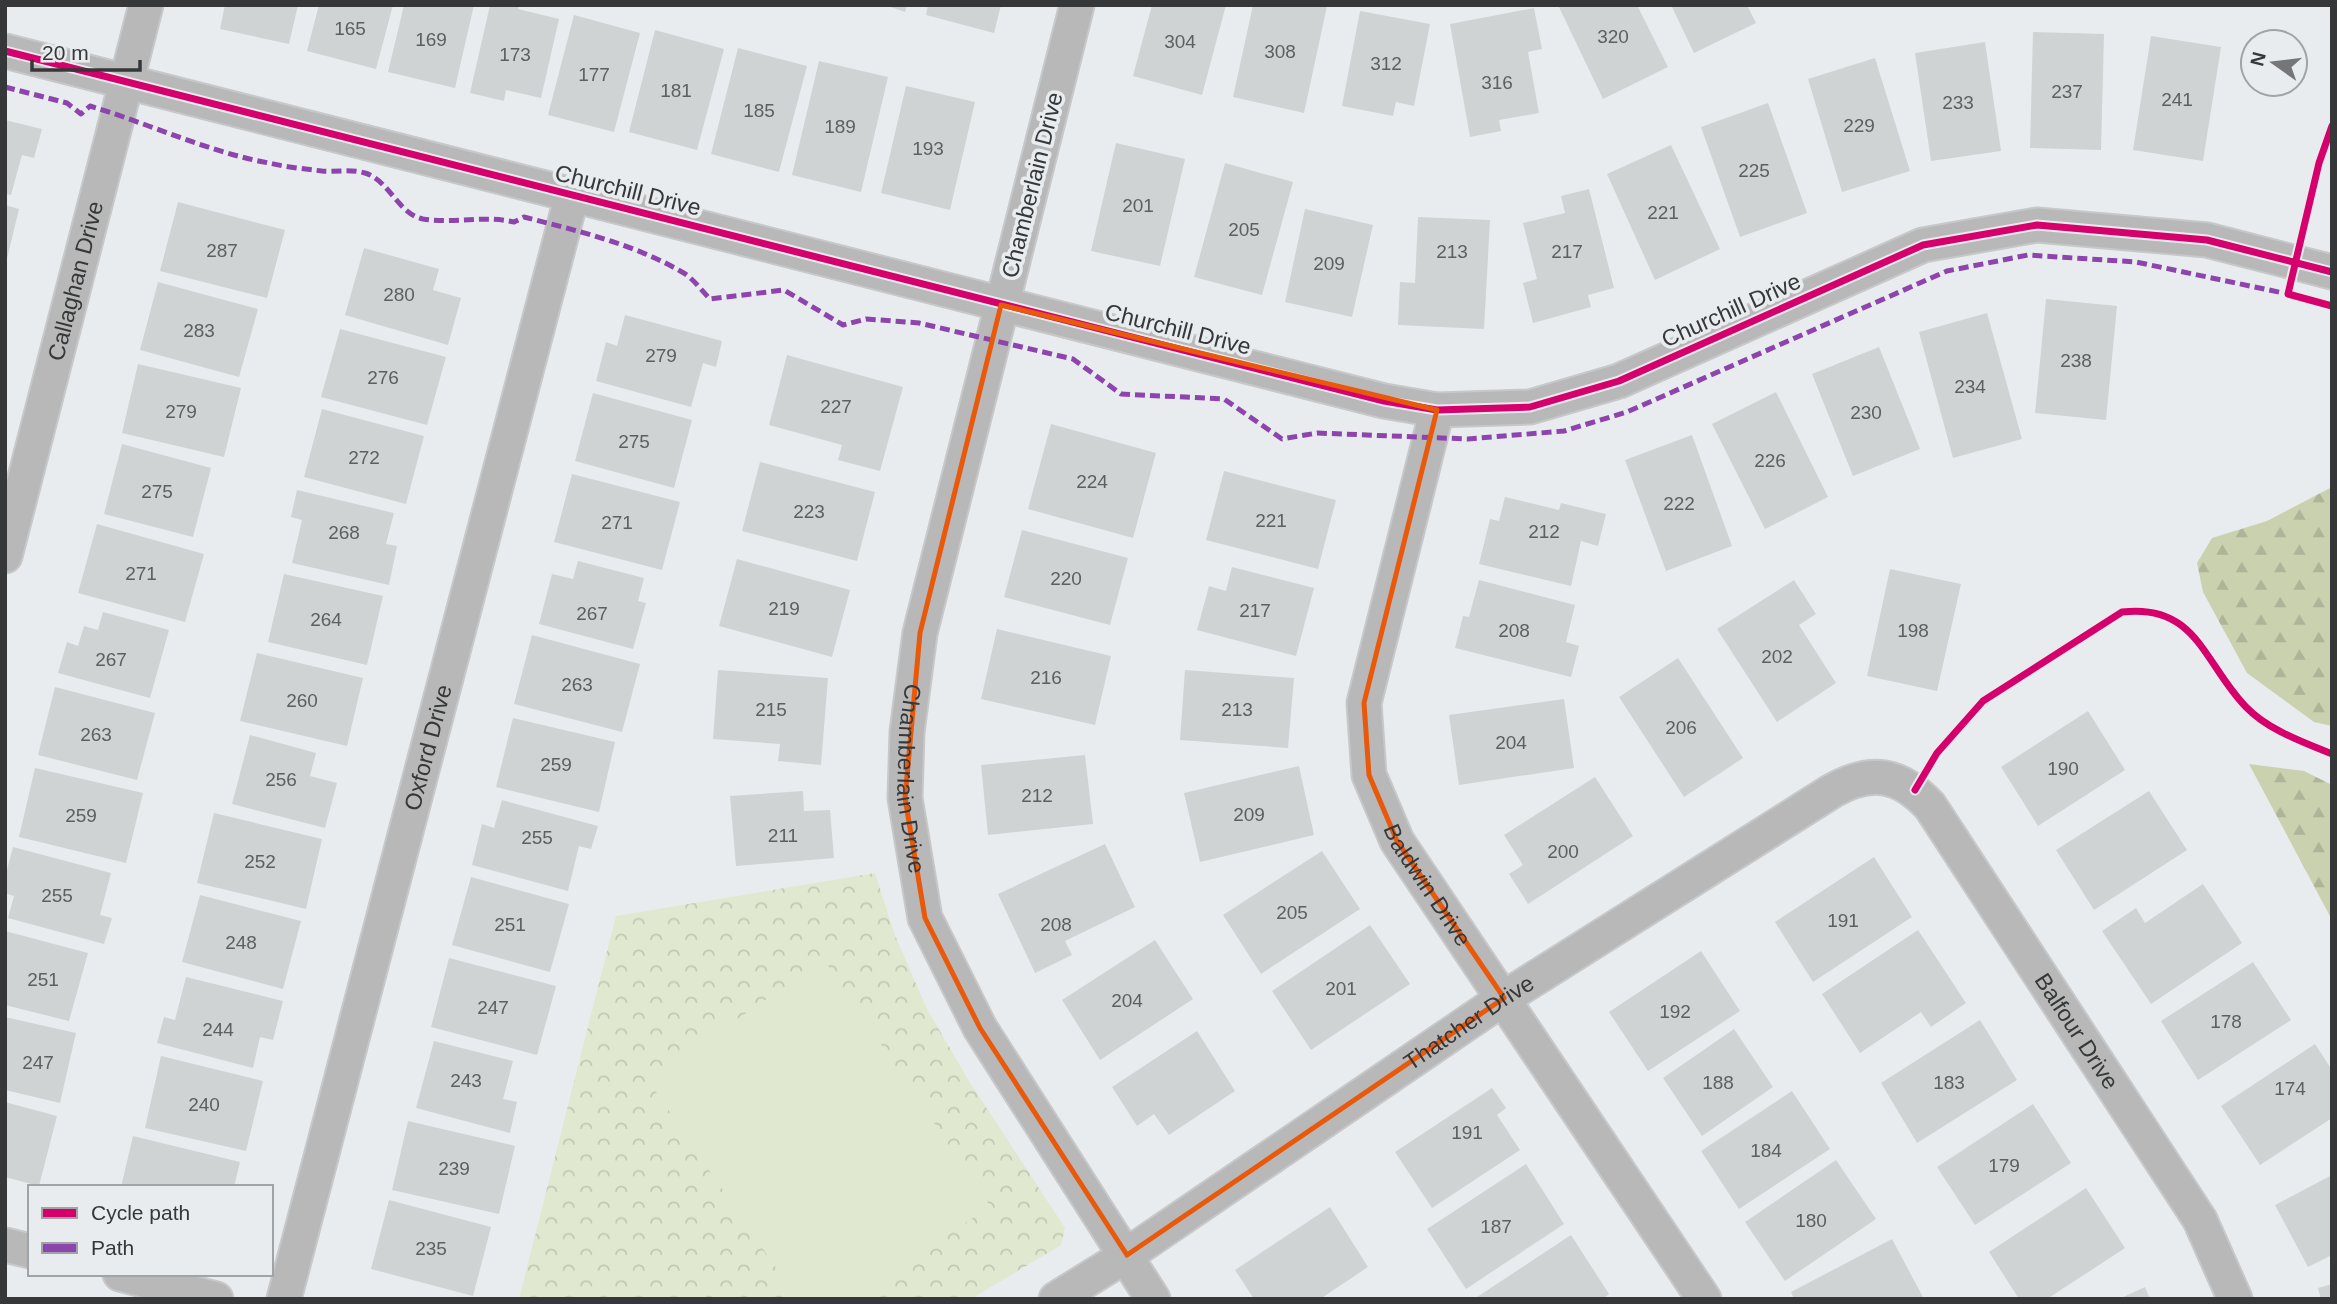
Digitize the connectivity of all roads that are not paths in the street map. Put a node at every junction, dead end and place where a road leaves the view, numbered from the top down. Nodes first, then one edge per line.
1 (146, 5) edge
2 (1077, 5) edge
3 (5, 51) edge
4 (126, 82) junction
5 (572, 195) junction
6 (2332, 272) edge
7 (1002, 305) junction
8 (1437, 410) junction
9 (5, 556) edge
10 (1895, 780) joint
11 (1504, 998) junction
12 (5, 1245) edge
13 (28, 1251) edge
14 (1127, 1255) junction
15 (128, 1276) edge
16 (216, 1299) edge
17 (284, 1299) edge
18 (1056, 1299) edge
19 (1153, 1299) edge
20 (1704, 1299) edge
21 (2235, 1299) edge

1 - 4 street, Callaghan Drive
2 - 7 street, Chamberlain Drive
3 - 4 street, Churchill Drive
4 - 5 street, Churchill Drive
4 - 9 street, Callaghan Drive
5 - 7 street, Churchill Drive
5 - 17 street, Oxford Drive
6 - 8 street, Churchill Drive
7 - 8 street, Churchill Drive
7 - 14 street, Chamberlain Drive
8 - 11 street, Baldwin Drive
10 - 11 street, Thatcher Drive
10 - 21 street, Balfour Drive
11 - 14 street, Thatcher Drive
11 - 20 street, Baldwin Drive
12 - 13 street
14 - 18 street, Thatcher Drive
14 - 19 street, Chamberlain Drive
15 - 16 street

